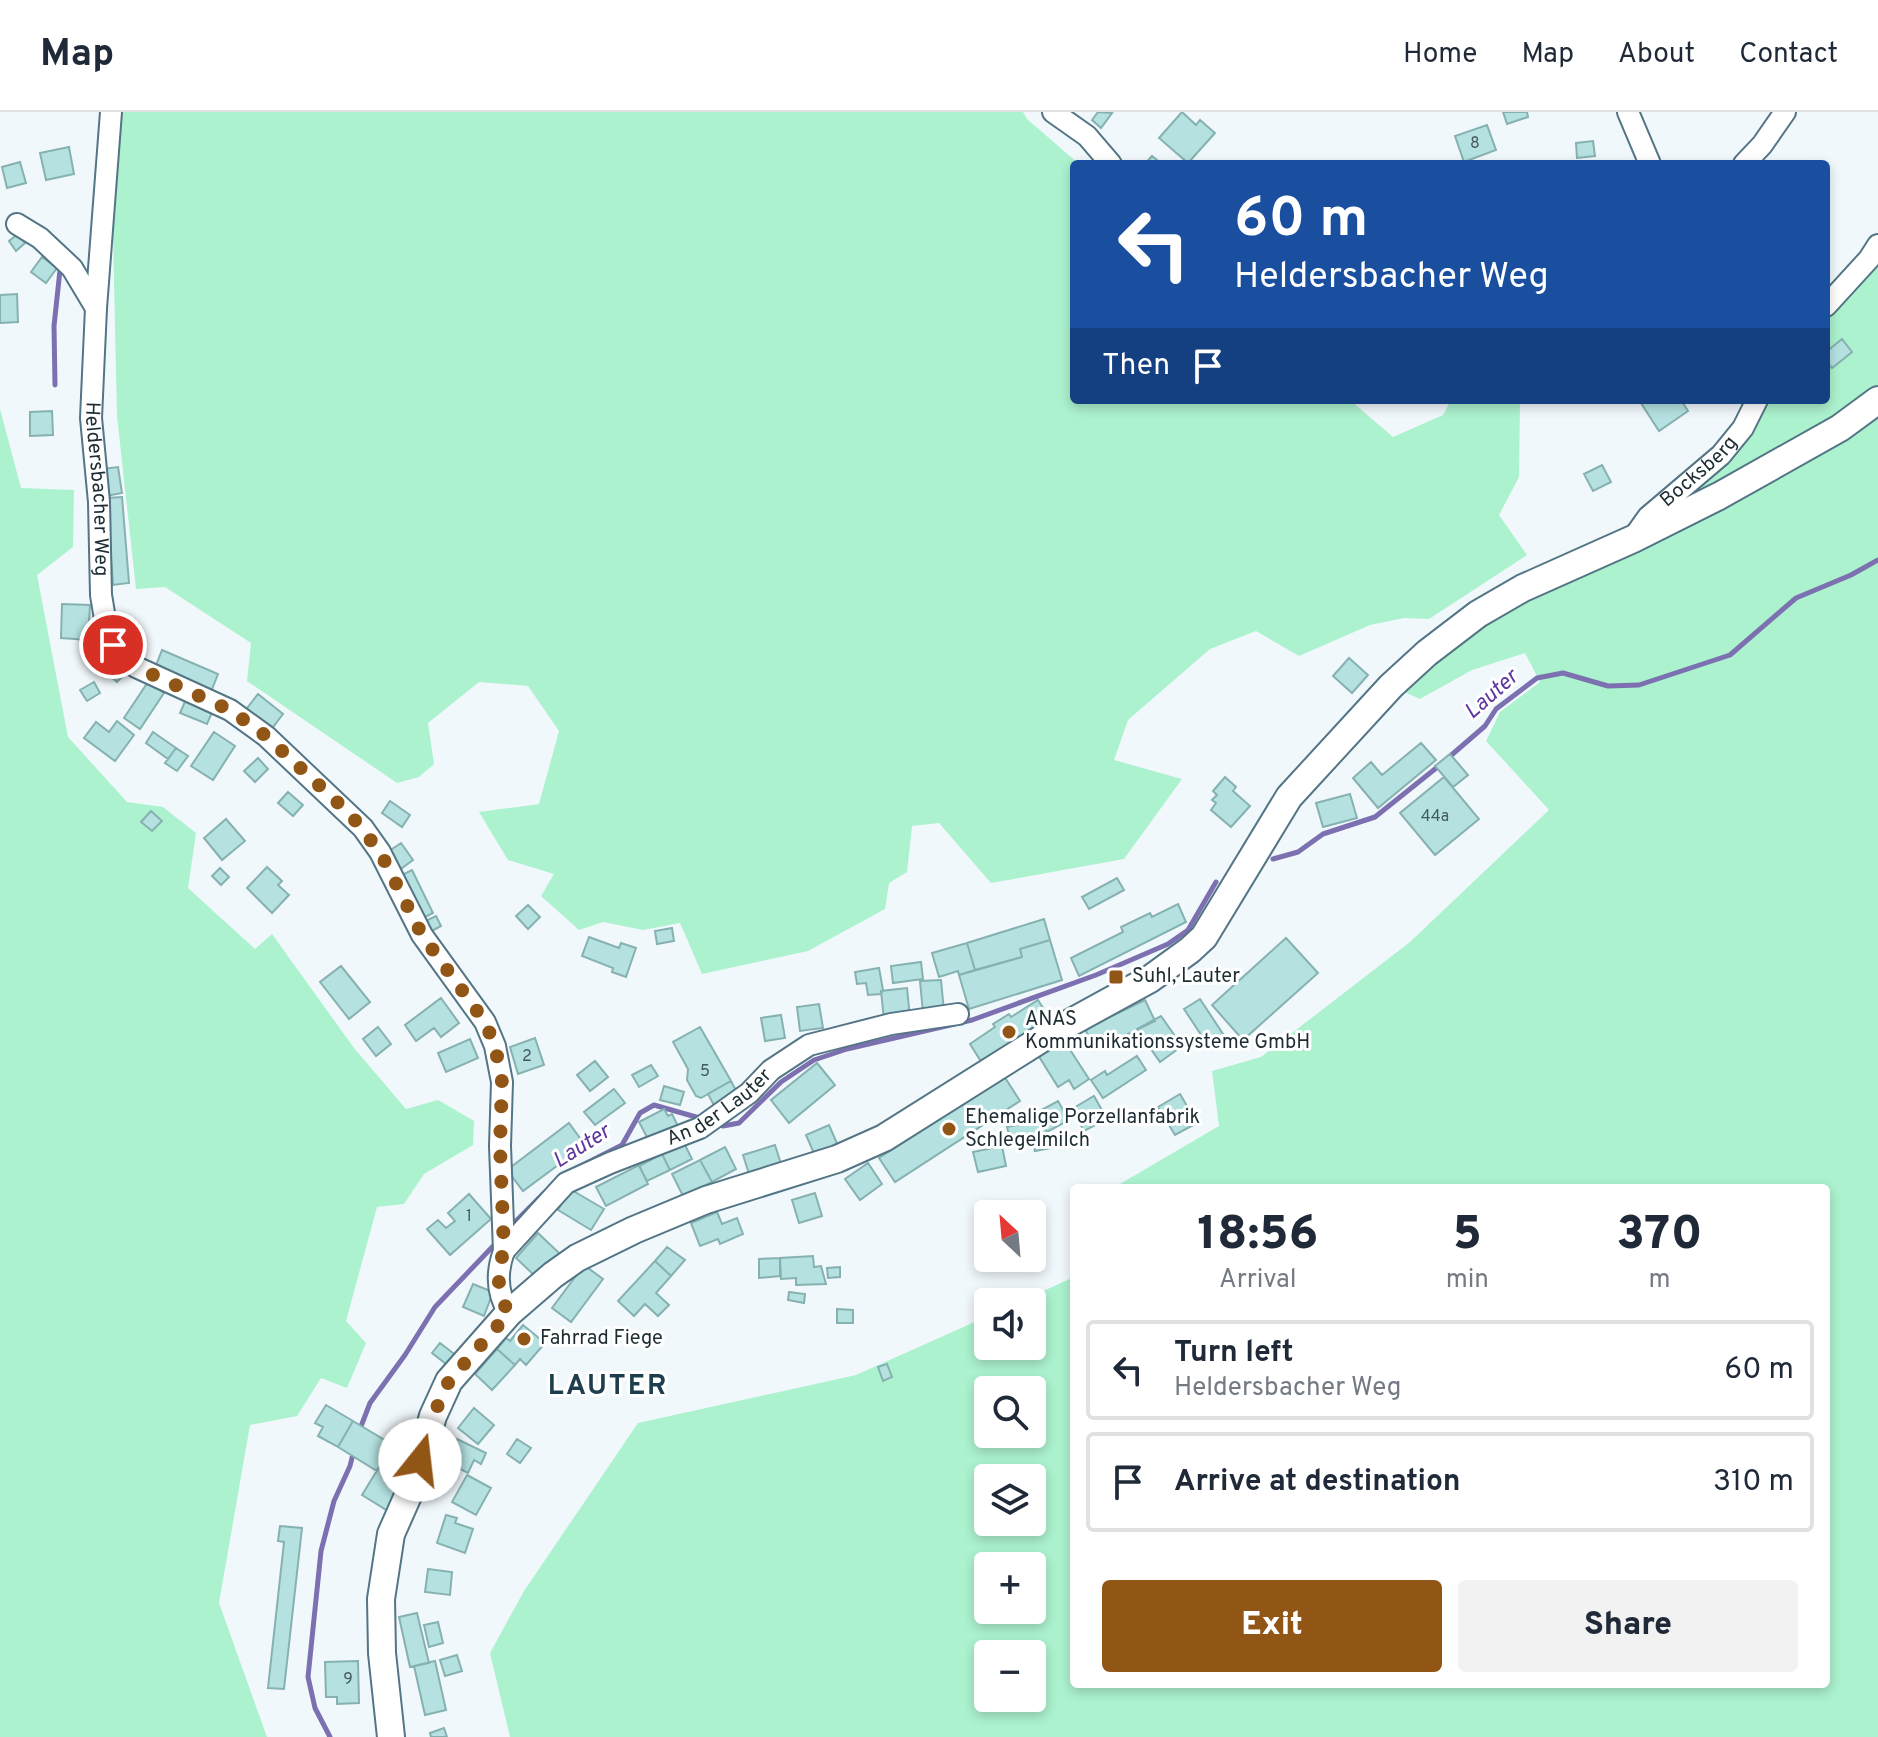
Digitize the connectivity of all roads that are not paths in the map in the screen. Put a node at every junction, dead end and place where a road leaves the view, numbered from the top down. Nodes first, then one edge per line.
1 (111, 112) edge
2 (1053, 112) edge
3 (1628, 112) edge
4 (1785, 112) edge
5 (1108, 160) edge
6 (1648, 160) edge
7 (1748, 160) edge
8 (17, 224) dead end
9 (1878, 245) edge
10 (1830, 302) edge
11 (96, 308) junction
12 (1878, 400) edge
13 (1755, 404) edge
14 (1633, 539) junction
15 (958, 1014) dead end
16 (504, 1251) junction
17 (509, 1313) junction
18 (391, 1737) edge

1 - 11 street, Heldersbacher Weg
2 - 5 street
3 - 6 street
4 - 7 street
8 - 11 street
9 - 10 street
11 - 16 street, Heldersbacher Weg
12 - 14 street
13 - 14 street, Bocksberg
14 - 17 street
15 - 16 street, An der Lauter
16 - 17 street, Heldersbacher Weg
17 - 18 street

